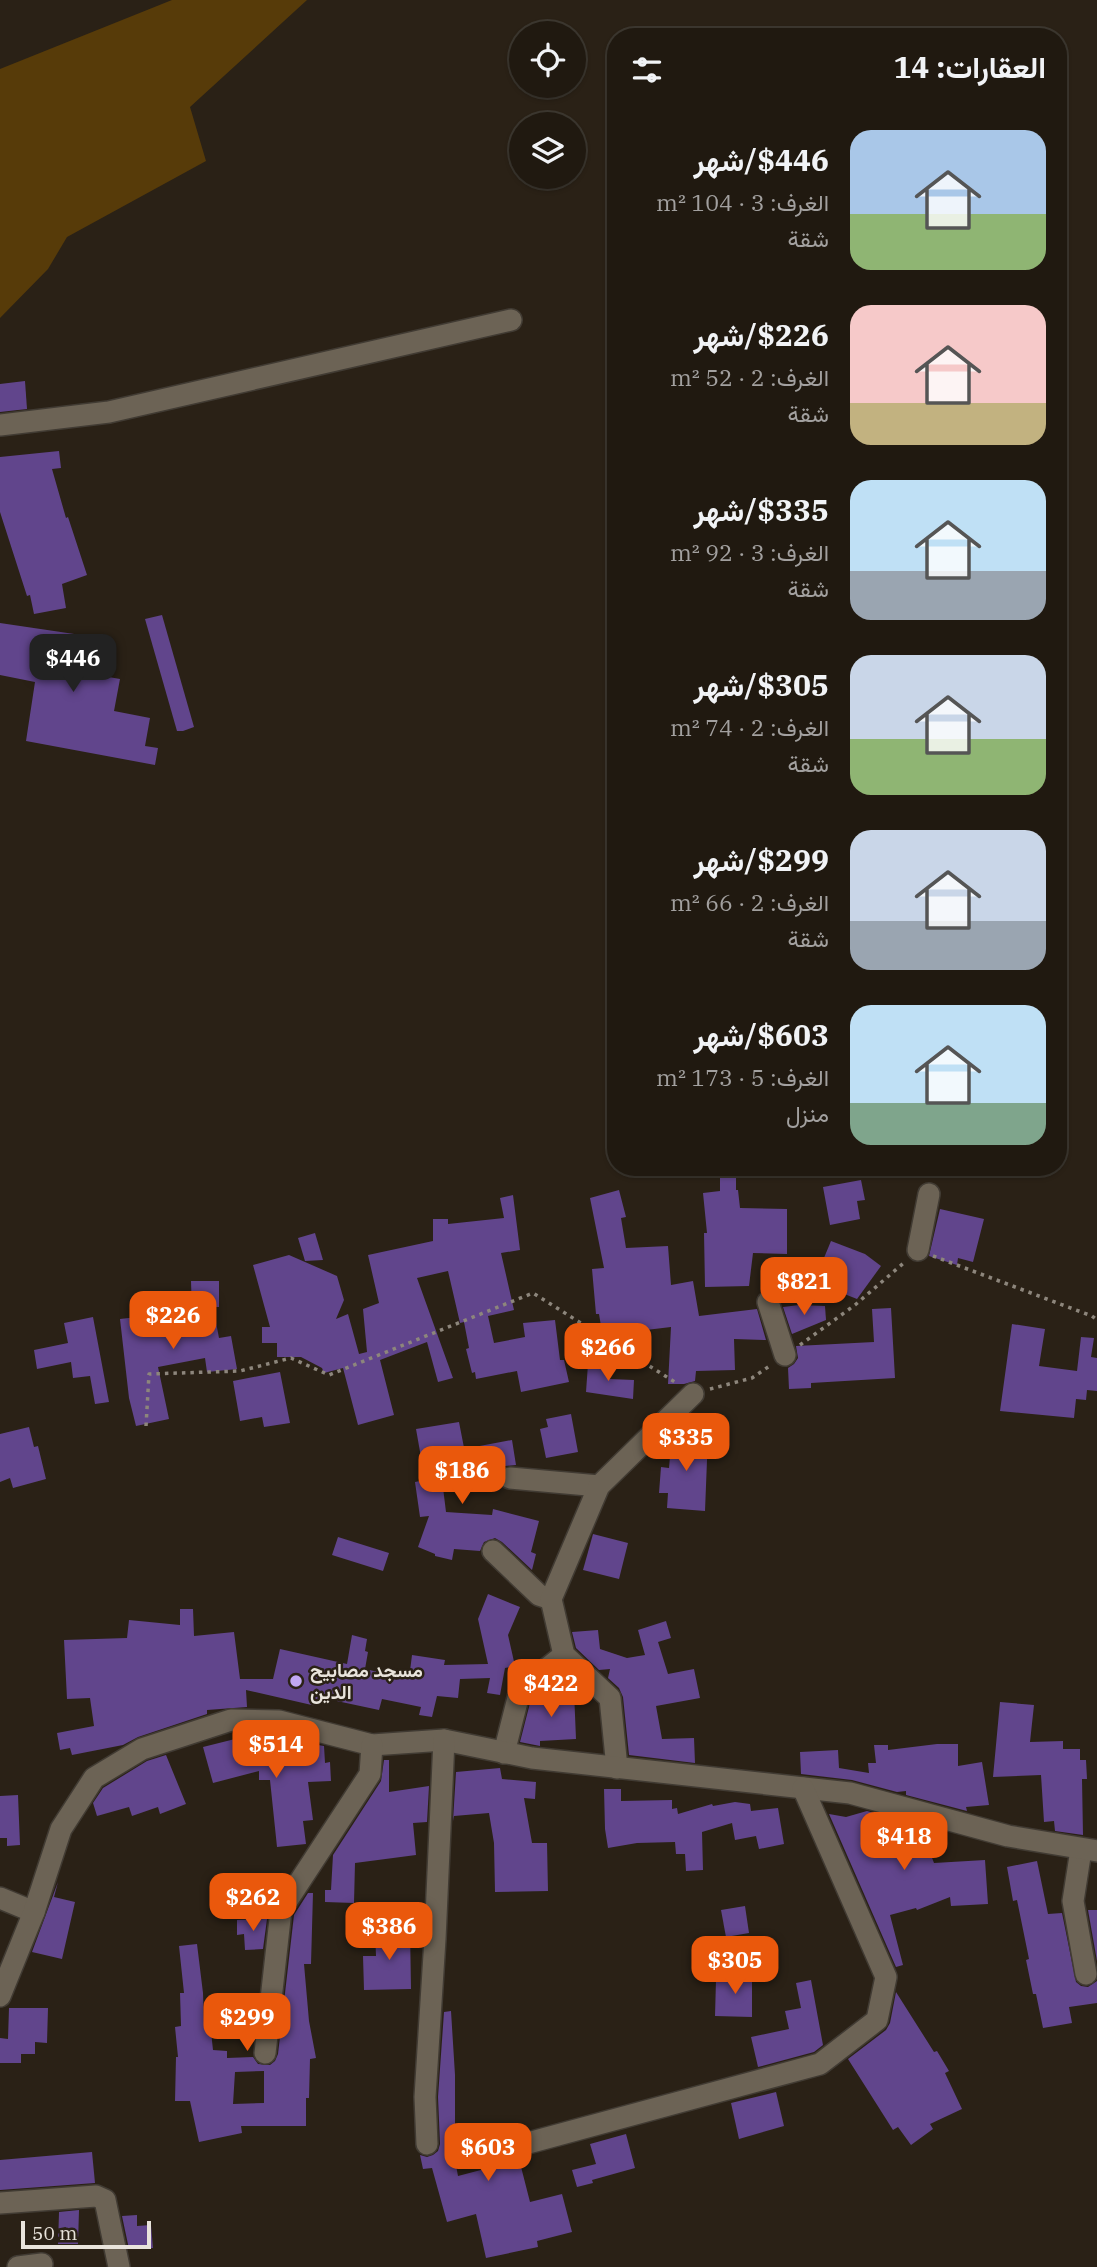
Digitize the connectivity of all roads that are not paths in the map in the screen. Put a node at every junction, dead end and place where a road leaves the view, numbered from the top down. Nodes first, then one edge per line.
1 (511, 320) dead end
2 (0, 425) edge
3 (929, 1194) dead end
4 (918, 1250) road end
5 (768, 1302) dead end
6 (785, 1355) road end
7 (693, 1394) road end
8 (510, 1478) dead end
9 (599, 1486) junction
10 (493, 1551) dead end
11 (551, 1600) junction
12 (564, 1655) junction
13 (444, 1740) junction
14 (372, 1745) junction
15 (504, 1753) junction
16 (617, 1768) junction
17 (803, 1788) junction
18 (1089, 1851) edge
19 (0, 1898) edge
20 (34, 1912) junction
21 (1086, 1974) dead end
22 (0, 1996) edge
23 (265, 2053) dead end
24 (427, 2144) dead end
25 (517, 2146) dead end
26 (0, 2203) edge
27 (43, 2264) dead end
28 (18, 2267) edge
29 (119, 2267) edge

1 - 2 street
3 - 4 street
5 - 6 street
7 - 9 street
8 - 9 street
9 - 11 street
10 - 11 street
11 - 12 street
12 - 15 street
12 - 16 street
13 - 14 street
13 - 15 street
13 - 24 street
14 - 20 street
14 - 23 street
15 - 16 street
16 - 17 street
17 - 18 street
17 - 25 street
18 - 21 street
19 - 20 street
20 - 22 street
26 - 29 street
27 - 28 street

